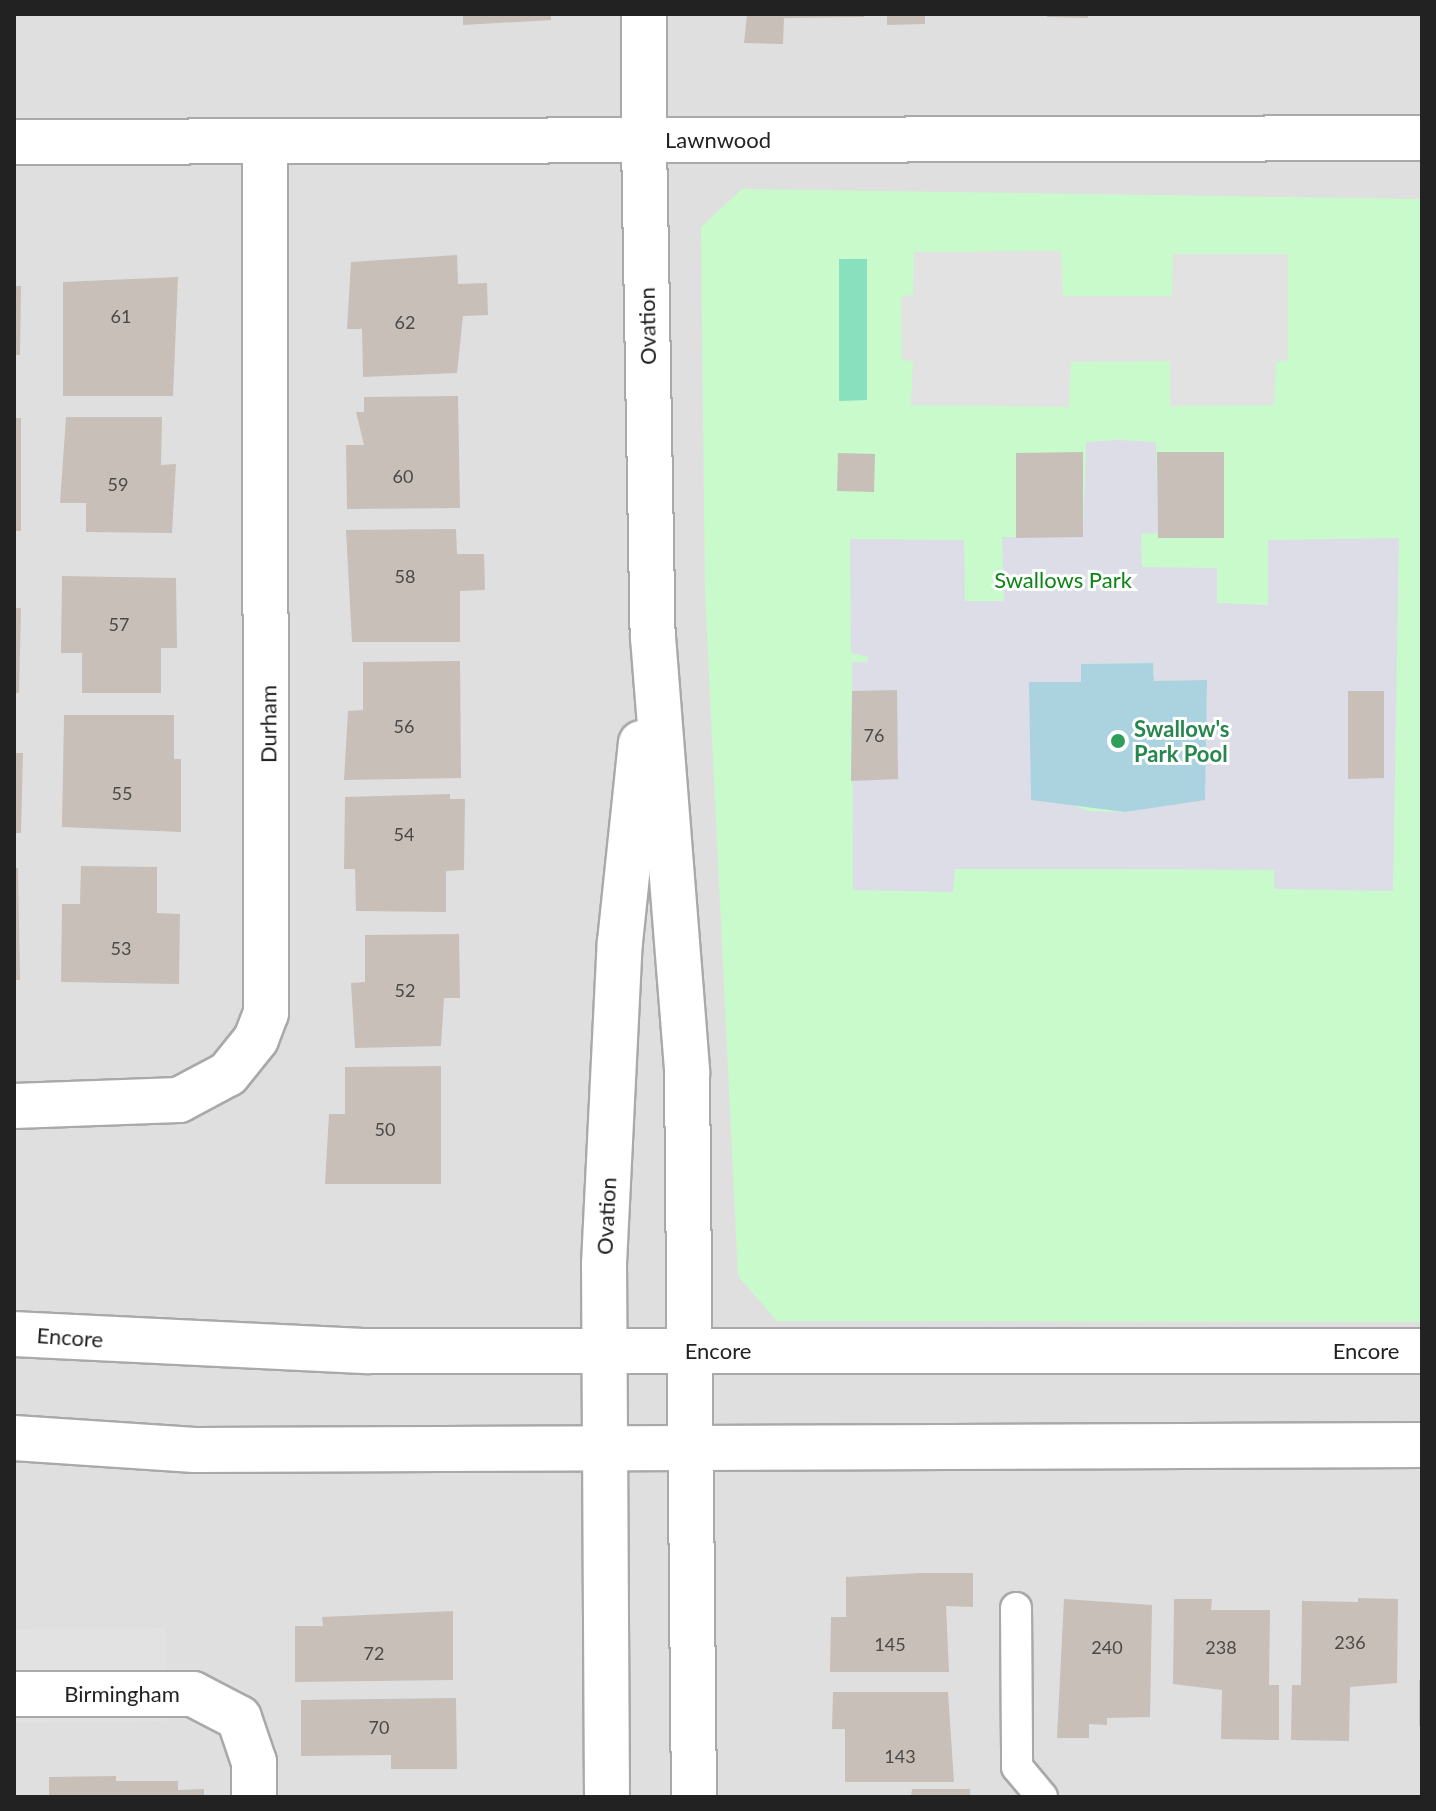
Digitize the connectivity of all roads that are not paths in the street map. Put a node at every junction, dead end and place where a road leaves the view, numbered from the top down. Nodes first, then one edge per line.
1 (644, 14) edge
2 (1422, 138) edge
3 (644, 140) junction
4 (265, 141) junction
5 (14, 142) edge
6 (653, 637) junction
7 (14, 1106) edge
8 (14, 1334) edge
9 (606, 1350) junction
10 (1422, 1351) edge
11 (689, 1352) junction
12 (14, 1438) edge
13 (1422, 1445) edge
14 (691, 1448) junction
15 (607, 1449) junction
16 (1016, 1608) dead end
17 (14, 1694) edge
18 (254, 1797) edge
19 (607, 1797) edge
20 (694, 1797) edge
21 (1042, 1797) edge

1 - 3 street, Ovation
2 - 3 street, Lawnwood
3 - 4 street, Lawnwood
3 - 6 street, Ovation
4 - 5 street, Lawnwood
4 - 7 street, Durham
6 - 9 street, Ovation
6 - 11 street, Ovation
8 - 9 street, Encore
9 - 11 street, Encore
9 - 15 street, Ovation
10 - 11 street, Encore
11 - 14 street, Ovation
12 - 15 street
13 - 14 street
14 - 15 street
14 - 20 street, Ovation
15 - 19 street, Ovation
16 - 21 lane
17 - 18 street, Birmingham

